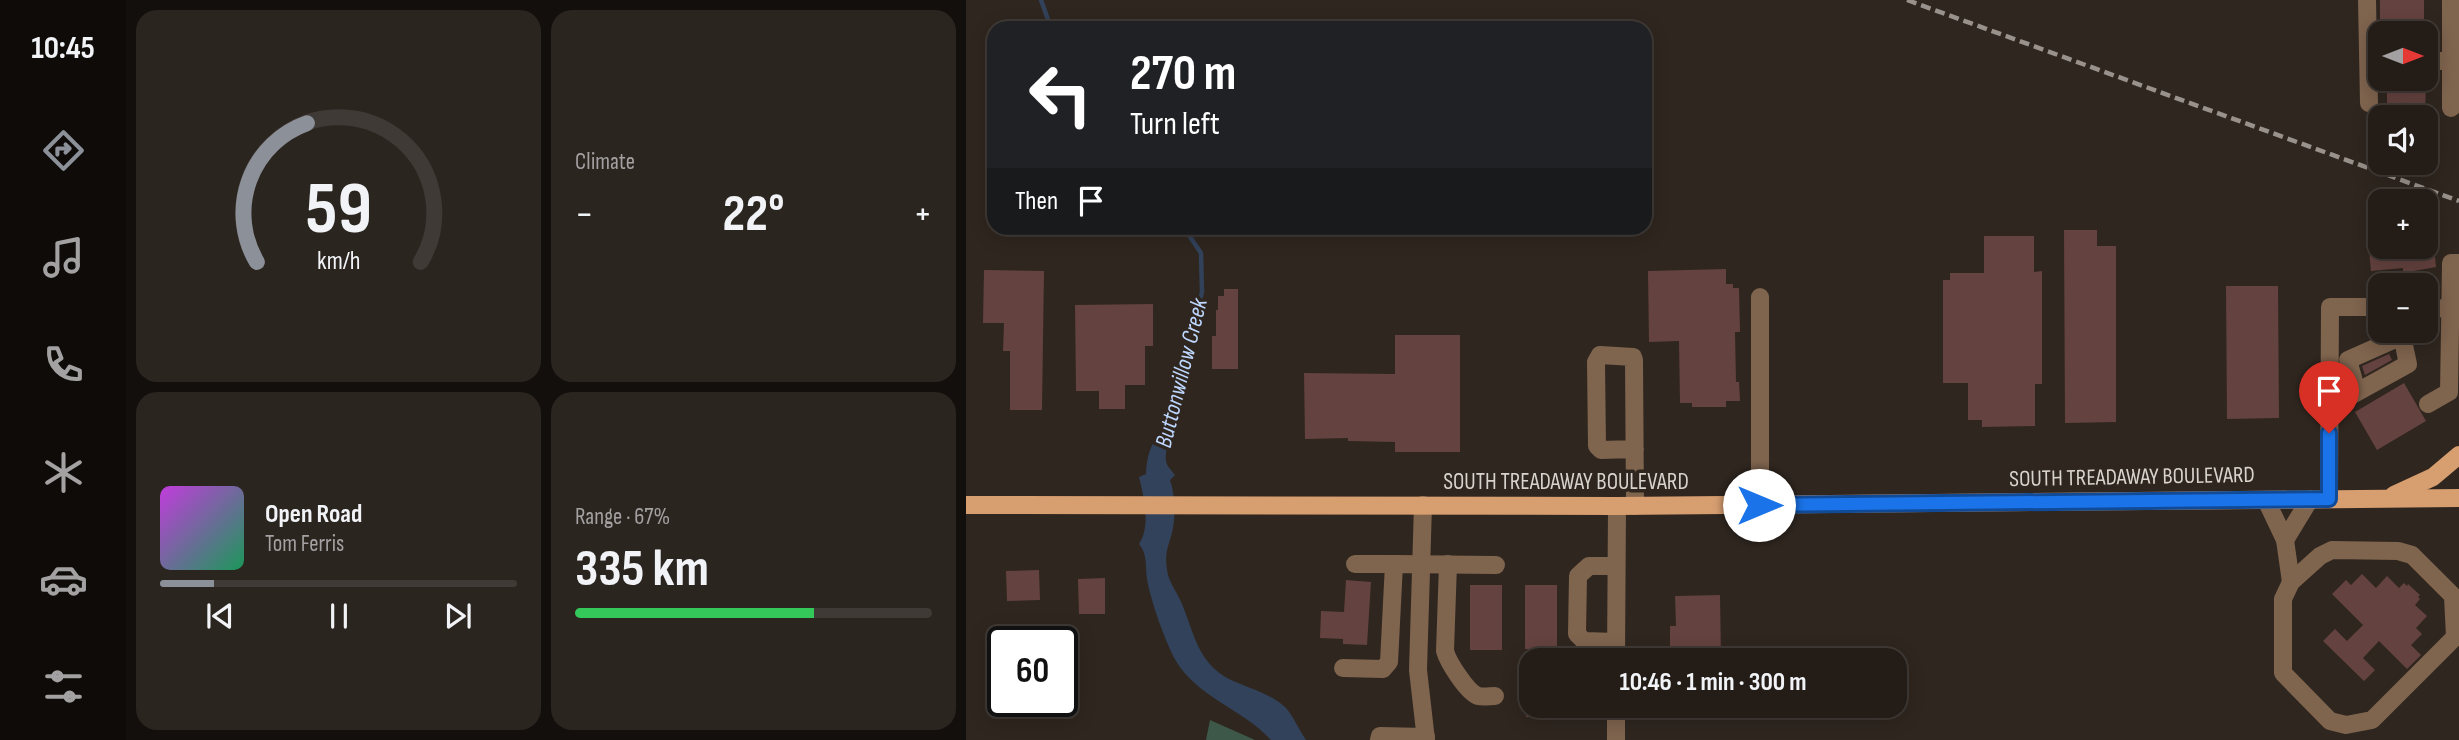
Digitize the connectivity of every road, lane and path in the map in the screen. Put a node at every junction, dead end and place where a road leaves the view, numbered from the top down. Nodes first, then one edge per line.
1 (2367, 0) edge
2 (2451, 0) edge
3 (2455, 20) edge
4 (2369, 21) edge
5 (2438, 61) edge
6 (2451, 61) junction
7 (2370, 91) edge
8 (2369, 103) dead end
9 (2451, 108) dead end
10 (2459, 263) edge
11 (1760, 297) dead end
12 (2368, 307) edge
13 (2454, 309) edge
14 (2382, 343) edge
15 (2404, 343) edge
16 (2357, 392) junction
17 (2428, 404) dead end
18 (2330, 407) junction
19 (1635, 449) junction
20 (2459, 455) edge
21 (2386, 498) junction
22 (2459, 498) edge
23 (2310, 499) junction
24 (2329, 499) junction
25 (2266, 500) junction
26 (966, 505) edge
27 (1423, 505) junction
28 (1759, 505) junction
29 (1617, 506) junction
30 (1635, 506) junction
31 (2285, 540) junction
32 (1355, 564) dead end
33 (1394, 564) junction
34 (1422, 564) junction
35 (1448, 564) junction
36 (1496, 565) dead end
37 (1616, 566) junction
38 (2291, 582) junction
39 (2457, 637) edge
40 (1606, 648) edge
41 (1616, 648) edge
42 (1343, 667) dead end
43 (1495, 696) dead end
44 (1616, 718) edge
45 (1426, 739) edge
46 (1379, 740) edge
47 (1616, 740) edge

1 - 4 street
2 - 3 street
3 - 6 street
5 - 6 street
6 - 9 street
7 - 8 street
10 - 13 street
11 - 28 street
12 - 18 street
13 - 17 street
14 - 16 street
15 - 16 street
16 - 18 street
18 - 24 street
19 - 19 street
19 - 30 street
20 - 21 main road
21 - 22 main road, SOUTH TREADAWAY BOULEVARD
21 - 24 main road, SOUTH TREADAWAY BOULEVARD
23 - 24 main road, SOUTH TREADAWAY BOULEVARD
23 - 25 main road, SOUTH TREADAWAY BOULEVARD
23 - 31 street
25 - 28 main road, SOUTH TREADAWAY BOULEVARD
25 - 31 street
26 - 27 main road, SOUTH TREADAWAY BOULEVARD
27 - 29 main road, SOUTH TREADAWAY BOULEVARD
27 - 34 street
28 - 30 main road, SOUTH TREADAWAY BOULEVARD
29 - 30 main road, SOUTH TREADAWAY BOULEVARD
29 - 37 street
31 - 38 street
32 - 33 street
33 - 34 street
33 - 42 street
34 - 35 street
34 - 45 street
35 - 36 street
35 - 43 street
37 - 40 street
37 - 41 street
38 - 39 street
38 - 39 street
44 - 47 street
45 - 46 street

